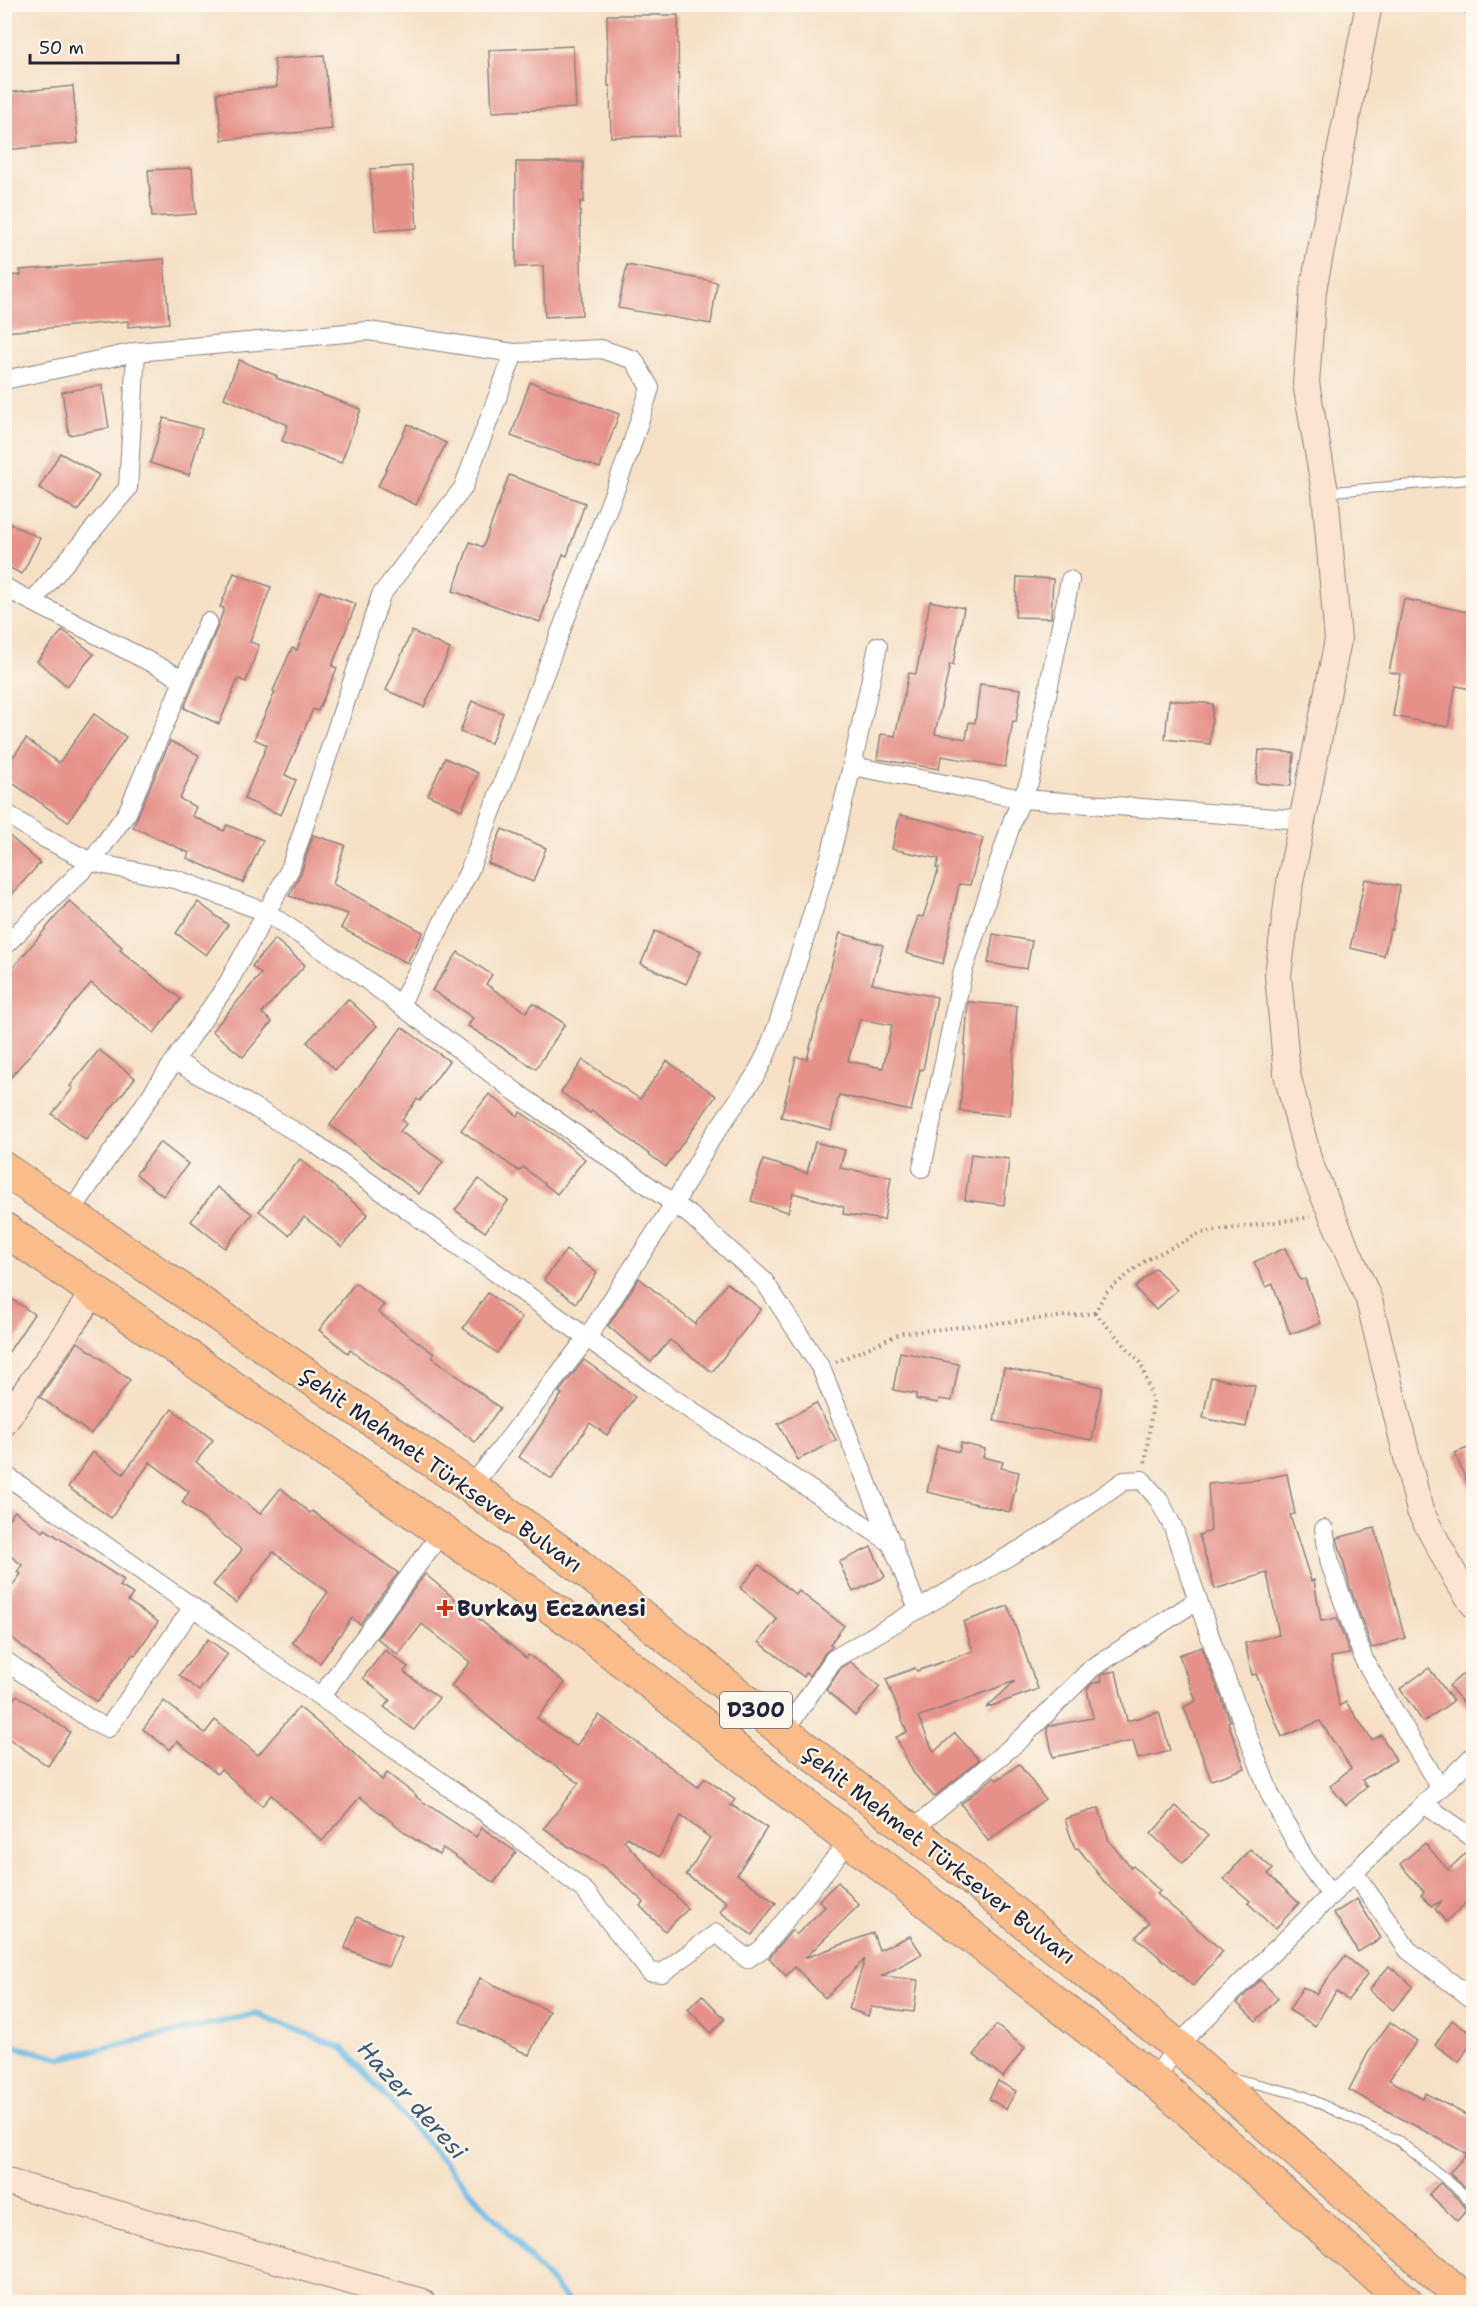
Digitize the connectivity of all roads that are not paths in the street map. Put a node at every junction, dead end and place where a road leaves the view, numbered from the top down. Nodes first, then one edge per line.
1 (1369, 4) edge
2 (1469, 4) edge
3 (1473, 7) edge
4 (136, 352) junction
5 (514, 353) junction
6 (4, 380) edge
7 (1473, 479) edge
8 (1325, 492) junction
9 (1070, 580) dead end
10 (4, 587) edge
11 (33, 602) junction
12 (208, 622) dead end
13 (878, 646) dead end
14 (183, 679) junction
15 (852, 766) junction
16 (1023, 799) junction
17 (4, 812) edge
18 (1302, 820) junction
19 (91, 862) junction
20 (266, 912) junction
21 (4, 946) edge
22 (400, 1005) junction
23 (175, 1061) junction
24 (922, 1168) dead end
25 (4, 1169) edge
26 (674, 1204) junction
27 (70, 1213) junction
28 (4, 1229) edge
29 (94, 1292) junction
30 (586, 1338) junction
31 (4, 1423) edge
32 (4, 1474) edge
33 (471, 1487) junction
34 (1324, 1529) dead end
35 (442, 1532) junction
36 (894, 1545) junction
37 (1198, 1600) junction
38 (1473, 1605) edge
39 (193, 1607) junction
40 (918, 1609) junction
41 (4, 1660) edge
42 (321, 1696) junction
43 (784, 1732) junction
44 (1473, 1755) edge
45 (1440, 1788) junction
46 (1424, 1804) junction
47 (911, 1831) junction
48 (1473, 1839) edge
49 (850, 1840) junction
50 (1354, 1872) junction
51 (1331, 1894) junction
52 (1473, 2000) edge
53 (1177, 2046) junction
54 (1207, 2072) junction
55 (1154, 2081) junction
56 (4, 2181) edge
57 (1473, 2208) edge
58 (422, 2302) edge
59 (1406, 2302) edge
60 (1468, 2302) edge

1 - 8 street
2 - 3 street
4 - 5 street
4 - 6 street
4 - 11 street
5 - 20 street
5 - 22 street
7 - 8 lane
8 - 18 street
9 - 16 street
10 - 11 street
11 - 14 street
12 - 14 street
13 - 15 street
14 - 19 street
15 - 16 street
15 - 26 street
16 - 18 street
16 - 24 street
17 - 19 street
18 - 38 street
19 - 20 street
19 - 21 street
20 - 22 street
20 - 23 street
22 - 26 street
23 - 27 street
23 - 30 street
25 - 27 highway, Şehit Mehmet Türksever Bulvarı / D300
26 - 30 street
26 - 36 street
27 - 33 highway, Şehit Mehmet Türksever Bulvarı / D300
28 - 29 highway, Şehit Mehmet Türksever Bulvarı / D300
29 - 31 street
29 - 35 highway, Şehit Mehmet Türksever Bulvarı / D300
30 - 33 street
30 - 36 street
32 - 39 street
33 - 43 highway, Şehit Mehmet Türksever Bulvarı / D300
34 - 45 street
35 - 42 street
35 - 49 highway, Şehit Mehmet Türksever Bulvarı / D300
36 - 40 street
37 - 40 street
37 - 47 street
37 - 51 street
39 - 41 street
39 - 42 street
40 - 43 street
42 - 49 street
43 - 47 highway, Şehit Mehmet Türksever Bulvarı / D300
44 - 45 street
45 - 46 street
46 - 48 street
46 - 50 street
47 - 53 highway, Şehit Mehmet Türksever Bulvarı / D300
49 - 55 highway, Şehit Mehmet Türksever Bulvarı / D300
50 - 51 street
50 - 52 street
51 - 53 street
53 - 54 highway, Şehit Mehmet Türksever Bulvarı / D300
53 - 55 street
54 - 57 lane
54 - 60 highway, Şehit Mehmet Türksever Bulvarı / D300
55 - 59 highway, Şehit Mehmet Türksever Bulvarı / D300
56 - 58 street

